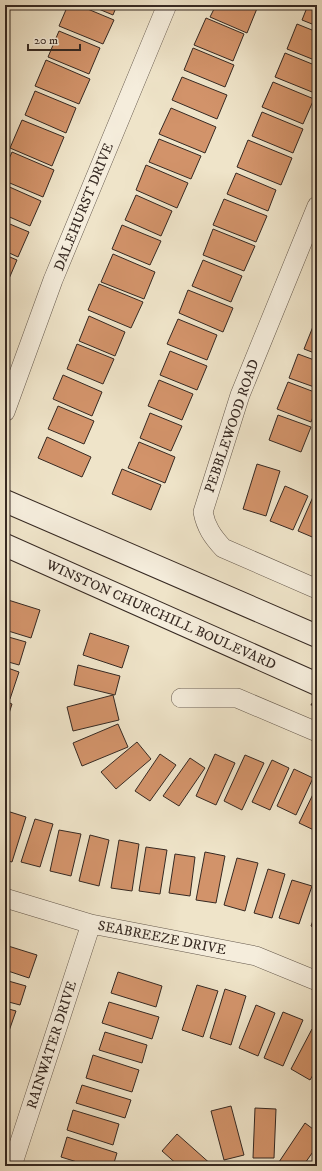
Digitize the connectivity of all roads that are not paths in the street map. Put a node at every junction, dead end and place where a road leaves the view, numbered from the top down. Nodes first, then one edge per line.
1 (167, 5) edge
2 (317, 206) edge
3 (5, 412) edge
4 (5, 501) edge
5 (5, 545) edge
6 (317, 589) edge
7 (317, 636) edge
8 (317, 684) edge
9 (182, 698) dead end
10 (317, 732) edge
11 (5, 898) edge
12 (91, 924) junction
13 (317, 981) edge
14 (12, 1166) edge

1 - 3 street, DALEHURST DRIVE
2 - 6 street, PEBBLEWOOD ROAD
4 - 7 main road
5 - 8 main road, WINSTON CHURCHILL BOULEVARD
9 - 10 street
11 - 12 street, SEABREEZE DRIVE
12 - 13 street, SEABREEZE DRIVE
12 - 14 street, RAINWATER DRIVE

